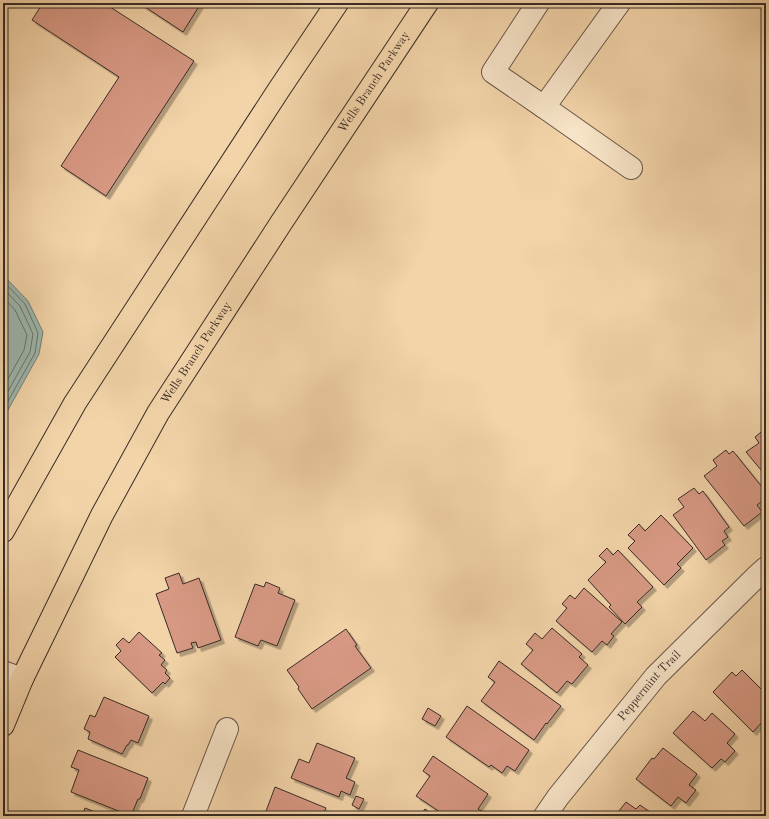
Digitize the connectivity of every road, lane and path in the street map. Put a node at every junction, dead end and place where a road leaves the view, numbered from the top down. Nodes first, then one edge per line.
1 (337, 3) edge
2 (427, 3) edge
3 (538, 3) edge
4 (619, 3) edge
5 (544, 107) junction
6 (631, 168) dead end
7 (3, 531) edge
8 (766, 568) edge
9 (13, 676) edge
10 (3, 725) edge
11 (228, 729) dead end
12 (193, 816) edge
13 (545, 816) edge

1 - 7 main road
2 - 9 main road, Wells Branch Parkway
3 - 5 street
4 - 5 street
5 - 6 street
8 - 13 street, Peppermint Trail
9 - 10 main road, Wells Branch Parkway
11 - 12 street

